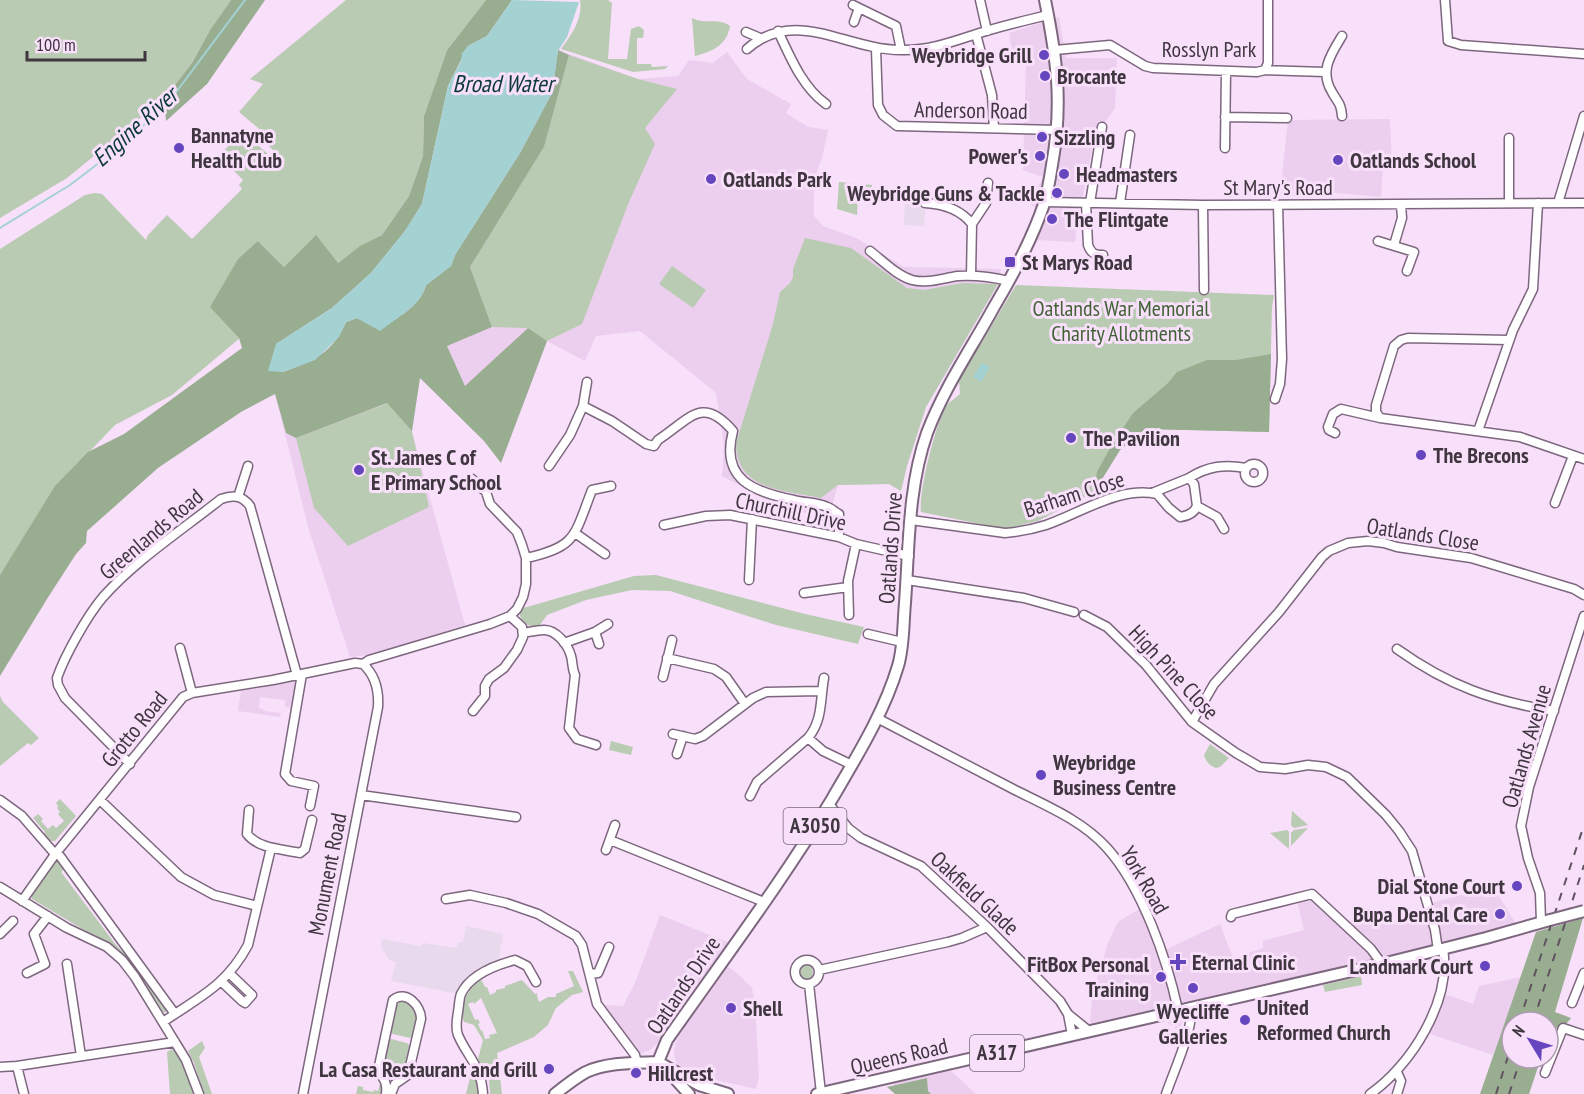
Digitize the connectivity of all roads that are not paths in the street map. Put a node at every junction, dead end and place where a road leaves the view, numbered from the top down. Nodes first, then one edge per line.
1 (980, 0) edge
2 (1045, 0) edge
3 (1268, 0) edge
4 (1445, 0) edge
5 (1048, 15) junction
6 (854, 22) dead end
7 (987, 30) junction
8 (778, 31) junction
9 (746, 32) dead end
10 (976, 34) junction
11 (1342, 36) dead end
12 (760, 38) junction
13 (747, 49) dead end
14 (876, 49) junction
15 (901, 50) junction
16 (1055, 50) junction
17 (1584, 54) edge
18 (1265, 70) junction
19 (1226, 71) junction
20 (1325, 72) junction
21 (826, 104) dead end
22 (1342, 116) dead end
23 (1584, 116) edge
24 (1225, 117) junction
25 (1287, 118) dead end
26 (994, 128) junction
27 (1102, 128) dead end
28 (1057, 130) junction
29 (1130, 135) dead end
30 (1509, 138) dead end
31 (1225, 148) dead end
32 (988, 183) dead end
33 (1044, 202) junction
34 (925, 203) dead end
35 (1088, 203) junction
36 (1120, 203) junction
37 (1509, 203) junction
38 (1538, 203) junction
39 (1558, 203) junction
40 (1584, 204) edge
41 (1203, 205) junction
42 (1278, 205) junction
43 (1401, 205) junction
44 (972, 224) junction
45 (1378, 241) dead end
46 (1394, 245) junction
47 (870, 251) dead end
48 (1103, 255) dead end
49 (1407, 270) dead end
50 (970, 276) junction
51 (1009, 281) junction
52 (1204, 290) dead end
53 (1509, 340) junction
54 (587, 382) dead end
55 (1275, 399) dead end
56 (583, 406) junction
57 (1380, 418) junction
58 (1478, 431) junction
59 (1335, 433) dead end
60 (1573, 456) junction
61 (1584, 459) edge
62 (248, 466) dead end
63 (549, 466) dead end
64 (1246, 468) dead end
65 (1189, 478) junction
66 (472, 479) dead end
67 (611, 486) dead end
68 (1152, 493) junction
69 (238, 497) junction
70 (1555, 503) dead end
71 (1197, 506) junction
72 (752, 519) junction
73 (911, 520) junction
74 (664, 525) dead end
75 (1224, 529) dead end
76 (575, 533) junction
77 (840, 537) junction
78 (856, 544) junction
79 (605, 554) dead end
80 (909, 556) junction
81 (526, 558) junction
82 (749, 580) dead end
83 (907, 580) junction
84 (848, 587) junction
85 (804, 593) dead end
86 (1584, 595) edge
87 (1074, 612) dead end
88 (849, 615) dead end
89 (1084, 615) dead end
90 (510, 616) junction
91 (1584, 616) edge
92 (608, 624) dead end
93 (595, 632) junction
94 (523, 633) junction
95 (868, 634) dead end
96 (672, 640) dead end
97 (902, 642) junction
98 (564, 643) junction
99 (599, 644) dead end
100 (180, 648) dead end
101 (1397, 649) dead end
102 (667, 658) junction
103 (363, 664) junction
104 (299, 675) junction
105 (663, 676) dead end
106 (824, 678) dead end
107 (822, 692) junction
108 (192, 693) junction
109 (745, 704) junction
110 (473, 711) dead end
111 (1554, 711) junction
112 (877, 718) junction
113 (1192, 722) junction
114 (673, 734) dead end
115 (682, 736) junction
116 (808, 738) junction
117 (596, 745) dead end
118 (677, 754) dead end
119 (129, 764) junction
120 (852, 765) junction
121 (361, 795) junction
122 (750, 796) dead end
123 (0, 800) edge
124 (100, 800) junction
125 (828, 804) junction
126 (310, 806) dead end
127 (249, 810) dead end
128 (516, 817) dead end
129 (820, 817) junction
130 (312, 820) dead end
131 (842, 820) junction
132 (615, 825) dead end
133 (610, 840) junction
134 (271, 848) junction
135 (606, 850) dead end
136 (56, 853) junction
137 (0, 888) edge
138 (446, 899) dead end
139 (22, 901) junction
140 (764, 902) junction
141 (257, 906) junction
142 (1584, 911) edge
143 (48, 916) junction
144 (1230, 917) dead end
145 (13, 921) dead end
146 (1545, 921) junction
147 (987, 927) junction
148 (0, 934) edge
149 (1439, 946) junction
150 (609, 947) dead end
151 (67, 964) dead end
152 (1382, 964) junction
153 (819, 970) junction
154 (27, 972) dead end
155 (229, 973) junction
156 (1584, 973) edge
157 (590, 974) junction
158 (536, 981) dead end
159 (222, 982) junction
160 (809, 984) junction
161 (1572, 1003) dead end
162 (1191, 1007) junction
163 (1178, 1010) junction
164 (175, 1014) junction
165 (1068, 1014) junction
166 (163, 1022) junction
167 (1089, 1031) junction
168 (1072, 1035) junction
169 (1584, 1035) edge
170 (175, 1042) junction
171 (81, 1056) junction
172 (658, 1062) junction
173 (637, 1063) junction
174 (17, 1066) junction
175 (0, 1067) edge
176 (1396, 1072) junction
177 (1545, 1073) dead end
178 (706, 1091) edge
179 (24, 1094) edge
180 (199, 1094) edge
181 (303, 1094) edge
182 (386, 1094) edge
183 (392, 1094) edge
184 (483, 1094) edge
185 (555, 1094) edge
186 (689, 1094) edge
187 (726, 1094) edge
188 (819, 1094) edge
189 (1166, 1094) edge
190 (1370, 1094) edge
191 (1397, 1094) edge

1 - 7 street
2 - 5 main road, Oatlands Drive / A3050
3 - 18 street, Rosslyn Park
4 - 17 street
5 - 7 street
5 - 16 main road, Oatlands Drive / A3050
6 - 15 street
7 - 10 street
8 - 12 street
8 - 14 street
8 - 21 street
9 - 12 street
10 - 15 street
10 - 26 street
11 - 20 street
12 - 13 street
14 - 15 street
14 - 26 street, Anderson Road
16 - 19 street, Rosslyn Park
16 - 28 main road, Oatlands Drive / A3050
18 - 19 street, Rosslyn Park
18 - 20 street
19 - 24 street
20 - 22 street
23 - 39 street
24 - 25 street
24 - 31 street
26 - 28 street, Anderson Road
27 - 35 street
28 - 33 main road, Oatlands Drive / A3050
29 - 36 street
30 - 37 street
32 - 44 street
33 - 35 street, St Mary's Road
33 - 51 main road, Oatlands Drive / A3050
34 - 44 street
35 - 36 street, St Mary's Road
35 - 48 street
36 - 41 street, St Mary's Road
37 - 38 street, St Mary's Road
37 - 43 street, St Mary's Road
38 - 39 street, St Mary's Road
38 - 53 street
39 - 40 street, St Mary's Road
41 - 42 street, St Mary's Road
41 - 52 street
42 - 43 street, St Mary's Road
42 - 55 street
43 - 46 street
44 - 50 street
45 - 46 street
46 - 49 street
47 - 50 street
50 - 51 street
51 - 73 main road, Oatlands Drive / A3050
53 - 57 street
53 - 58 street
54 - 56 street
56 - 63 street
56 - 77 street
57 - 58 street
57 - 59 street
58 - 60 street
60 - 61 street
60 - 70 street
62 - 69 street
64 - 65 street
65 - 68 street
65 - 71 street
66 - 81 street
67 - 76 street
68 - 71 street, Barham Close
68 - 73 street, Barham Close
69 - 104 street, Greenlands Road
69 - 119 street, Greenlands Road
71 - 75 street
72 - 74 street, Churchill Drive
72 - 77 street, Churchill Drive
72 - 82 street
73 - 80 main road, Oatlands Drive / A3050
76 - 79 street
76 - 81 street
77 - 78 street, Churchill Drive
78 - 80 street, Churchill Drive
78 - 84 street
80 - 83 main road, Oatlands Drive / A3050
81 - 90 street
83 - 87 street
83 - 97 main road, Oatlands Drive / A3050
84 - 85 street
84 - 88 street
86 - 113 street, Oatlands Close
89 - 113 street, High Pine Close
90 - 94 street
90 - 103 street, Grotto Road
91 - 111 street, Oatlands Avenue
92 - 93 street
93 - 98 street
93 - 99 street
94 - 98 street
94 - 110 street
95 - 97 street
96 - 102 street
97 - 112 main road, Oatlands Drive / A3050
98 - 117 street
100 - 108 street
101 - 111 street
102 - 105 street
102 - 109 street
103 - 104 street, Grotto Road
103 - 121 street, Monument Road
104 - 108 street, Grotto Road
104 - 126 street
106 - 107 street
107 - 109 street
107 - 116 street
108 - 119 street, Grotto Road
109 - 115 street
111 - 146 street, Oatlands Avenue
112 - 120 main road, Oatlands Drive / A3050
112 - 163 street, York Road
113 - 149 street, High Pine Close
114 - 115 street
115 - 118 street
116 - 120 street
116 - 122 street
119 - 124 street, Grotto Road
120 - 125 main road, Oatlands Drive / A3050
121 - 128 street
121 - 181 street, Monument Road
123 - 136 street
124 - 136 street, Grotto Road
124 - 141 street
125 - 129 main road, Oatlands Drive / A3050
125 - 131 street, Oakfield Glade
127 - 134 street
129 - 131 street
129 - 140 main road, Oatlands Drive / A3050
130 - 134 street
131 - 147 street, Oakfield Glade
132 - 133 street
133 - 135 street
133 - 140 street
134 - 141 street
136 - 139 street, Grotto Road
136 - 164 street
137 - 139 street
138 - 157 street
139 - 143 street
140 - 172 main road, Oatlands Drive / A3050
141 - 155 street
142 - 146 main road, Queens Road / A317, bridge
143 - 154 street
143 - 166 street
144 - 152 street
145 - 148 street
146 - 149 main road, Queens Road / A317
147 - 153 street
147 - 165 street, Oakfield Glade
149 - 152 main road, Queens Road / A317
149 - 176 street, High Pine Close
150 - 157 street
151 - 171 street
152 - 162 main road, Queens Road / A317
153 - 160 street
153 - 160 street
155 - 159 street
155 - 159 street
156 - 161 street
157 - 173 street
158 - 184 street
159 - 164 street
160 - 188 street
162 - 163 main road, Queens Road / A317
162 - 189 street
163 - 167 main road, Queens Road / A317
164 - 166 street
165 - 167 street, Oakfield Glade
165 - 168 street, Oakfield Glade
166 - 170 street
167 - 168 main road, Queens Road / A317
168 - 188 main road, Queens Road / A317
169 - 177 street
170 - 171 street
170 - 180 street
171 - 174 street
172 - 173 main road
172 - 178 main road
172 - 186 main road
173 - 185 main road
174 - 175 street
174 - 179 street
176 - 190 street, High Pine Close
176 - 191 street
178 - 187 main road
182 - 183 street

